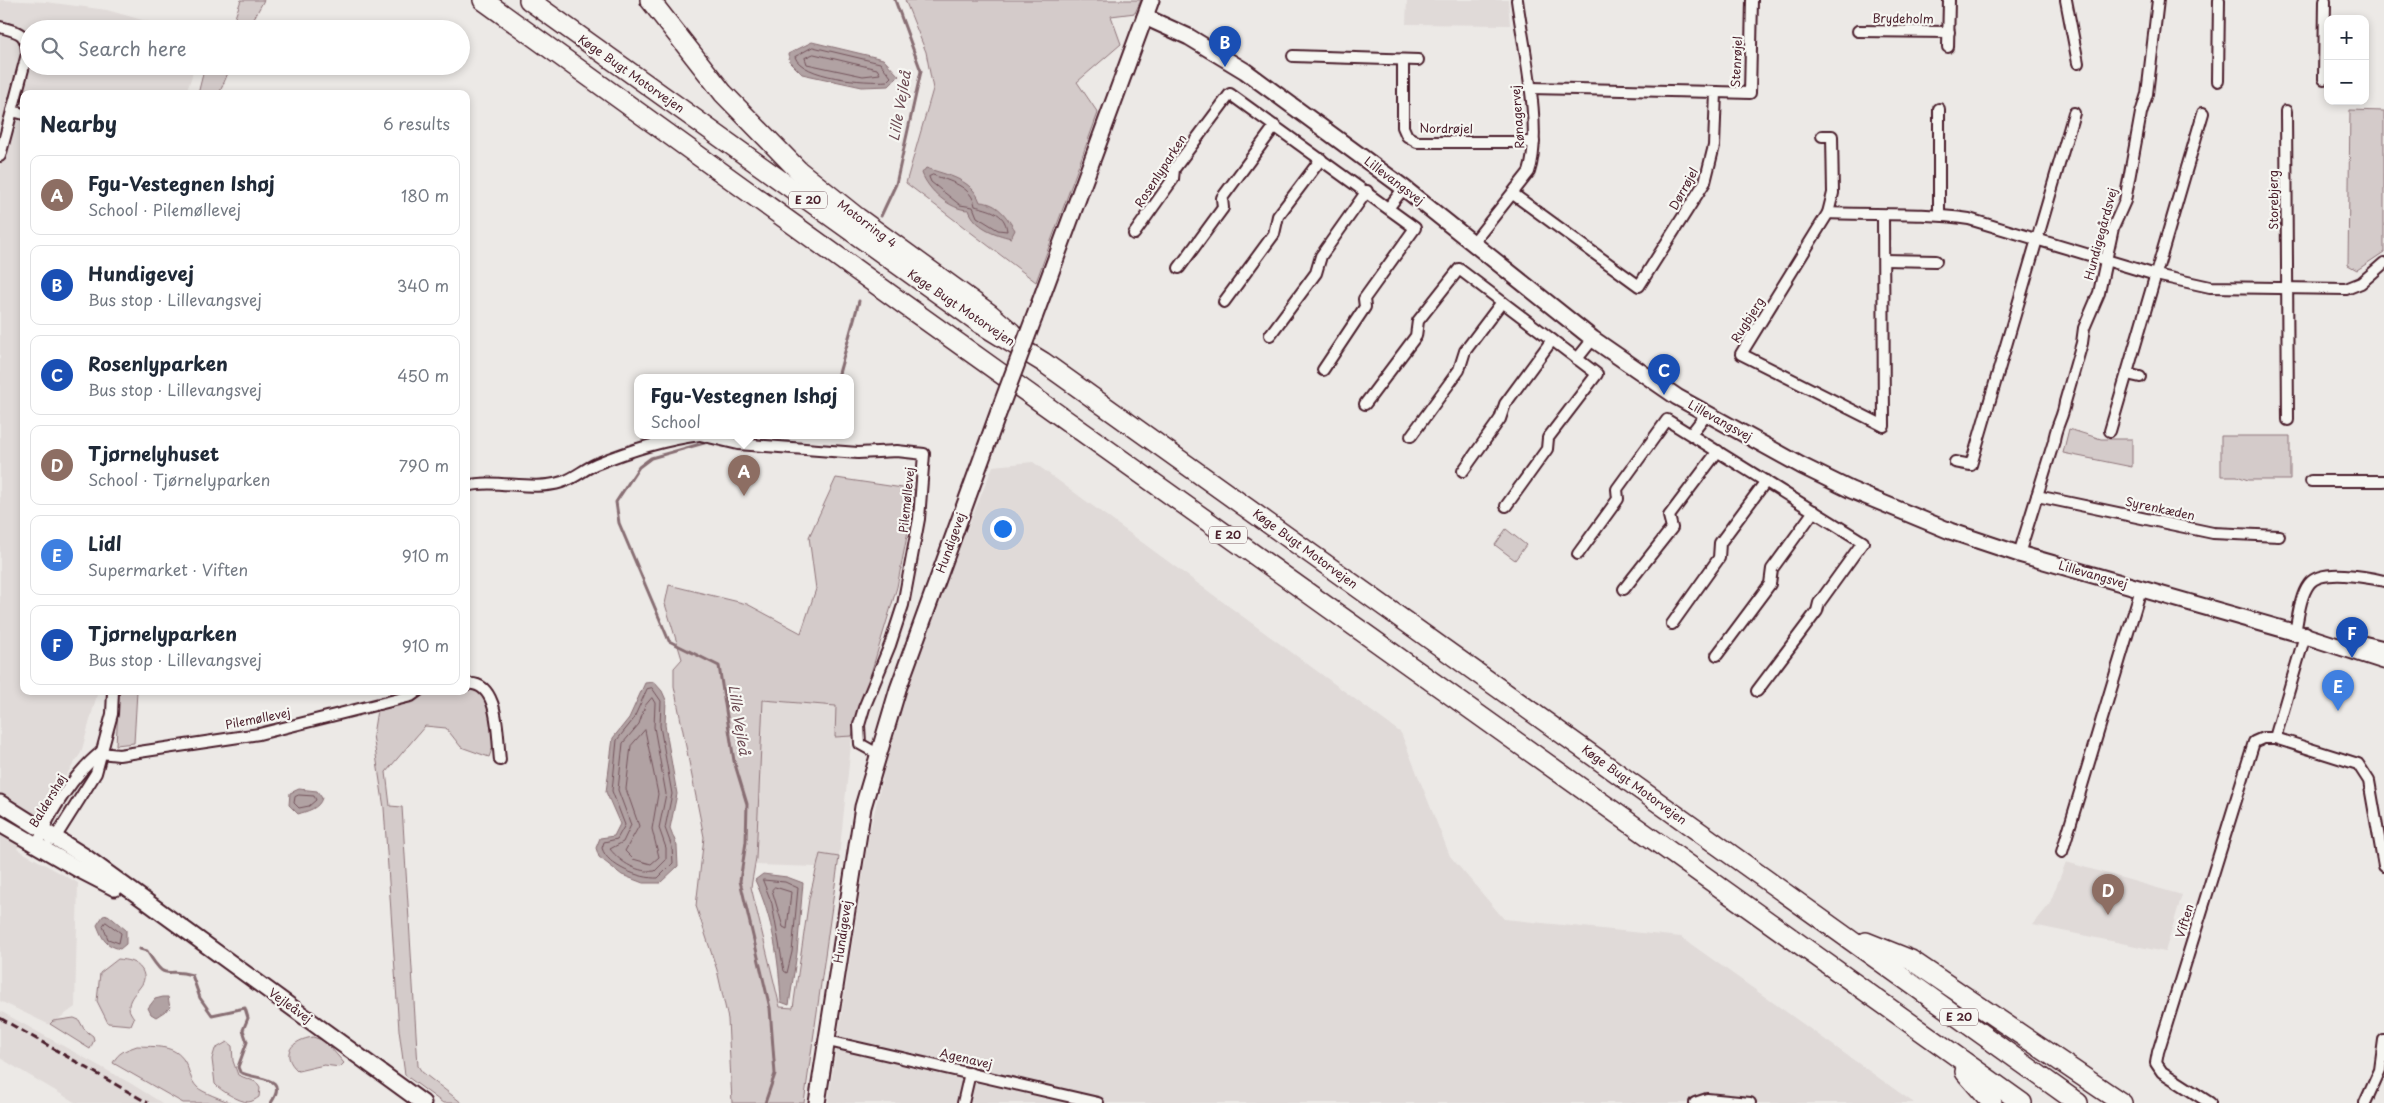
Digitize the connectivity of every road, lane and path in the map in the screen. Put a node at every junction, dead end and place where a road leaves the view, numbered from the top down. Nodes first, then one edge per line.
1 (468, 0) edge
2 (483, 0) edge
3 (528, 0) edge
4 (650, 0) edge
5 (1151, 0) edge
6 (1517, 0) edge
7 (1752, 0) edge
8 (1949, 0) edge
9 (2066, 0) edge
10 (2158, 0) edge
11 (2218, 0) edge
12 (2325, 0) edge
13 (1145, 17) junction
14 (512, 22) junction
15 (0, 27) edge
16 (1858, 31) dead end
17 (1949, 32) junction
18 (20, 33) edge
19 (1948, 47) dead end
20 (1293, 56) dead end
21 (1403, 60) junction
22 (1418, 60) dead end
23 (2324, 60) edge
24 (2078, 63) dead end
25 (21, 75) edge
26 (2218, 81) dead end
27 (1530, 88) junction
28 (1716, 92) junction
29 (1939, 109) dead end
30 (12, 111) junction
31 (2286, 111) dead end
32 (20, 113) edge
33 (2074, 113) dead end
34 (2203, 113) dead end
35 (1274, 126) junction
36 (1822, 136) dead end
37 (1534, 142) junction
38 (0, 156) edge
39 (1321, 159) junction
40 (1404, 188) junction
41 (1367, 191) junction
42 (1513, 194) junction
43 (1389, 207) junction
44 (1828, 213) junction
45 (1939, 214) junction
46 (1883, 216) junction
47 (1134, 234) dead end
48 (2037, 240) junction
49 (1474, 243) junction
50 (1884, 260) junction
51 (2106, 260) junction
52 (1936, 261) dead end
53 (2384, 264) edge
54 (1179, 268) dead end
55 (2156, 275) junction
56 (2287, 288) junction
57 (1224, 302) dead end
58 (1502, 302) junction
59 (1270, 335) dead end
60 (1593, 339) junction
61 (1552, 340) junction
62 (1577, 359) junction
63 (1043, 362) junction
64 (1323, 370) dead end
65 (2127, 374) junction
66 (2140, 377) dead end
67 (1365, 404) dead end
68 (1707, 413) junction
69 (2288, 420) dead end
70 (2110, 431) dead end
71 (1691, 434) junction
72 (1411, 436) dead end
73 (682, 439) edge
74 (716, 439) edge
75 (1718, 451) junction
76 (1955, 462) dead end
77 (1463, 471) dead end
78 (1766, 481) junction
79 (2311, 481) dead end
80 (2384, 481) edge
81 (470, 485) edge
82 (2037, 496) junction
83 (1506, 506) dead end
84 (1814, 511) junction
85 (2279, 536) dead end
86 (1578, 554) dead end
87 (2019, 554) junction
88 (2384, 581) edge
89 (1624, 588) dead end
90 (2141, 589) junction
91 (1672, 624) dead end
92 (2302, 633) junction
93 (2384, 649) edge
94 (1717, 655) dead end
95 (2384, 660) edge
96 (470, 684) edge
97 (1757, 691) dead end
98 (113, 695) edge
99 (412, 695) edge
100 (2274, 738) junction
101 (100, 753) junction
102 (878, 754) junction
103 (500, 760) dead end
104 (0, 804) edge
105 (0, 824) edge
106 (42, 829) junction
107 (55, 838) junction
108 (38, 845) junction
109 (2062, 852) dead end
110 (2384, 866) edge
111 (157, 908) junction
112 (1840, 932) junction
113 (2384, 1040) edge
114 (828, 1041) junction
115 (1945, 1048) junction
116 (970, 1073) junction
117 (423, 1103) edge
118 (817, 1103) edge
119 (964, 1103) edge
120 (1098, 1103) edge
121 (1695, 1103) edge
122 (1750, 1103) edge
123 (1992, 1103) edge
124 (2022, 1103) edge
125 (2078, 1103) edge
126 (2122, 1103) edge
127 (2210, 1103) edge
128 (2365, 1103) edge

1 - 14 highway
2 - 14 highway, E 20
3 - 63 highway, Køge Bugt Motorvejen / E 20
4 - 63 highway, Motorring 4
5 - 13 street, Hundigevej
6 - 27 street, Rønagervej
7 - 28 street, Stenrøjel
8 - 17 street, Brydeholm
9 - 24 street
10 - 51 street, Hundigegårdsvej
11 - 26 street
12 - 23 street
13 - 40 street, Lillevangsvej
13 - 102 street, Hundigevej, bridge
14 - 115 highway, E 20
15 - 18 street
16 - 17 street, Brydeholm
17 - 19 street, Brydeholm
20 - 21 street
21 - 22 street
21 - 37 street, Nordrøjel
25 - 30 street
27 - 28 street
27 - 37 street, Rønagervej
28 - 42 street, Dørrøjel
29 - 45 street
30 - 32 street
30 - 38 street
31 - 56 street, Storebjerg
33 - 48 street
34 - 55 street
35 - 39 street, Rosenlyparken
35 - 47 street, Rosenlyparken
35 - 54 street
36 - 44 street, Rugbjerg
37 - 42 street, Rønagervej
39 - 41 street, Rosenlyparken
39 - 57 street
40 - 43 street
40 - 49 street, Lillevangsvej
41 - 43 street, Rosenlyparken
41 - 59 street
42 - 49 street, Rønagervej
43 - 64 street, Rosenlyparken
44 - 46 street
44 - 50 street, Rugbjerg
45 - 46 street
45 - 48 street
46 - 50 street, Rugbjerg
48 - 51 street
48 - 76 street
49 - 60 street, Lillevangsvej
50 - 52 street
51 - 55 street
51 - 82 street, Hundigegårdsvej
53 - 56 street
55 - 56 street
55 - 65 street
56 - 69 street, Storebjerg
58 - 61 street
58 - 67 street
58 - 72 street
60 - 62 street
60 - 68 street, Lillevangsvej
61 - 62 street
61 - 77 street
62 - 83 street
63 - 112 highway, Køge Bugt Motorvejen / E 20
65 - 66 street
65 - 70 street
68 - 71 street
68 - 87 street, Lillevangsvej
71 - 75 street
71 - 86 street
73 - 81 street, Pilemøllevej
74 - 102 street, Pilemøllevej
75 - 78 street
75 - 89 street
78 - 84 street
78 - 91 street
79 - 80 street
82 - 85 street, Syrenkæden
82 - 87 street, Hundigegårdsvej
84 - 94 street
84 - 97 street
87 - 90 street, Lillevangsvej
88 - 92 street
90 - 92 street, Lillevangsvej
90 - 109 street
92 - 93 street, Lillevangsvej
92 - 95 street, Lillevangsvej
92 - 100 street
96 - 103 street
98 - 101 street, Baldershøj
99 - 101 street, Pilemøllevej
100 - 110 street
100 - 127 street, Viften
101 - 106 street, Baldershøj
101 - 107 street, Baldershøj
102 - 114 street, Hundigevej
104 - 106 street, Vejleåvej
105 - 108 street, Vejleåvej
106 - 107 street, Vejleåvej
106 - 108 street, Baldershøj
107 - 108 street, Baldershøj
107 - 111 street, Vejleåvej
108 - 111 street, Vejleåvej
111 - 117 street, Vejleåvej
112 - 125 highway, Køge Bugt Motorvejen / E 20
112 - 126 highway
113 - 128 street
114 - 116 street, Agenavej
114 - 118 street, Hundigevej
115 - 123 highway
115 - 124 highway, E 20
116 - 119 street
116 - 120 street, Agenavej
121 - 122 street

